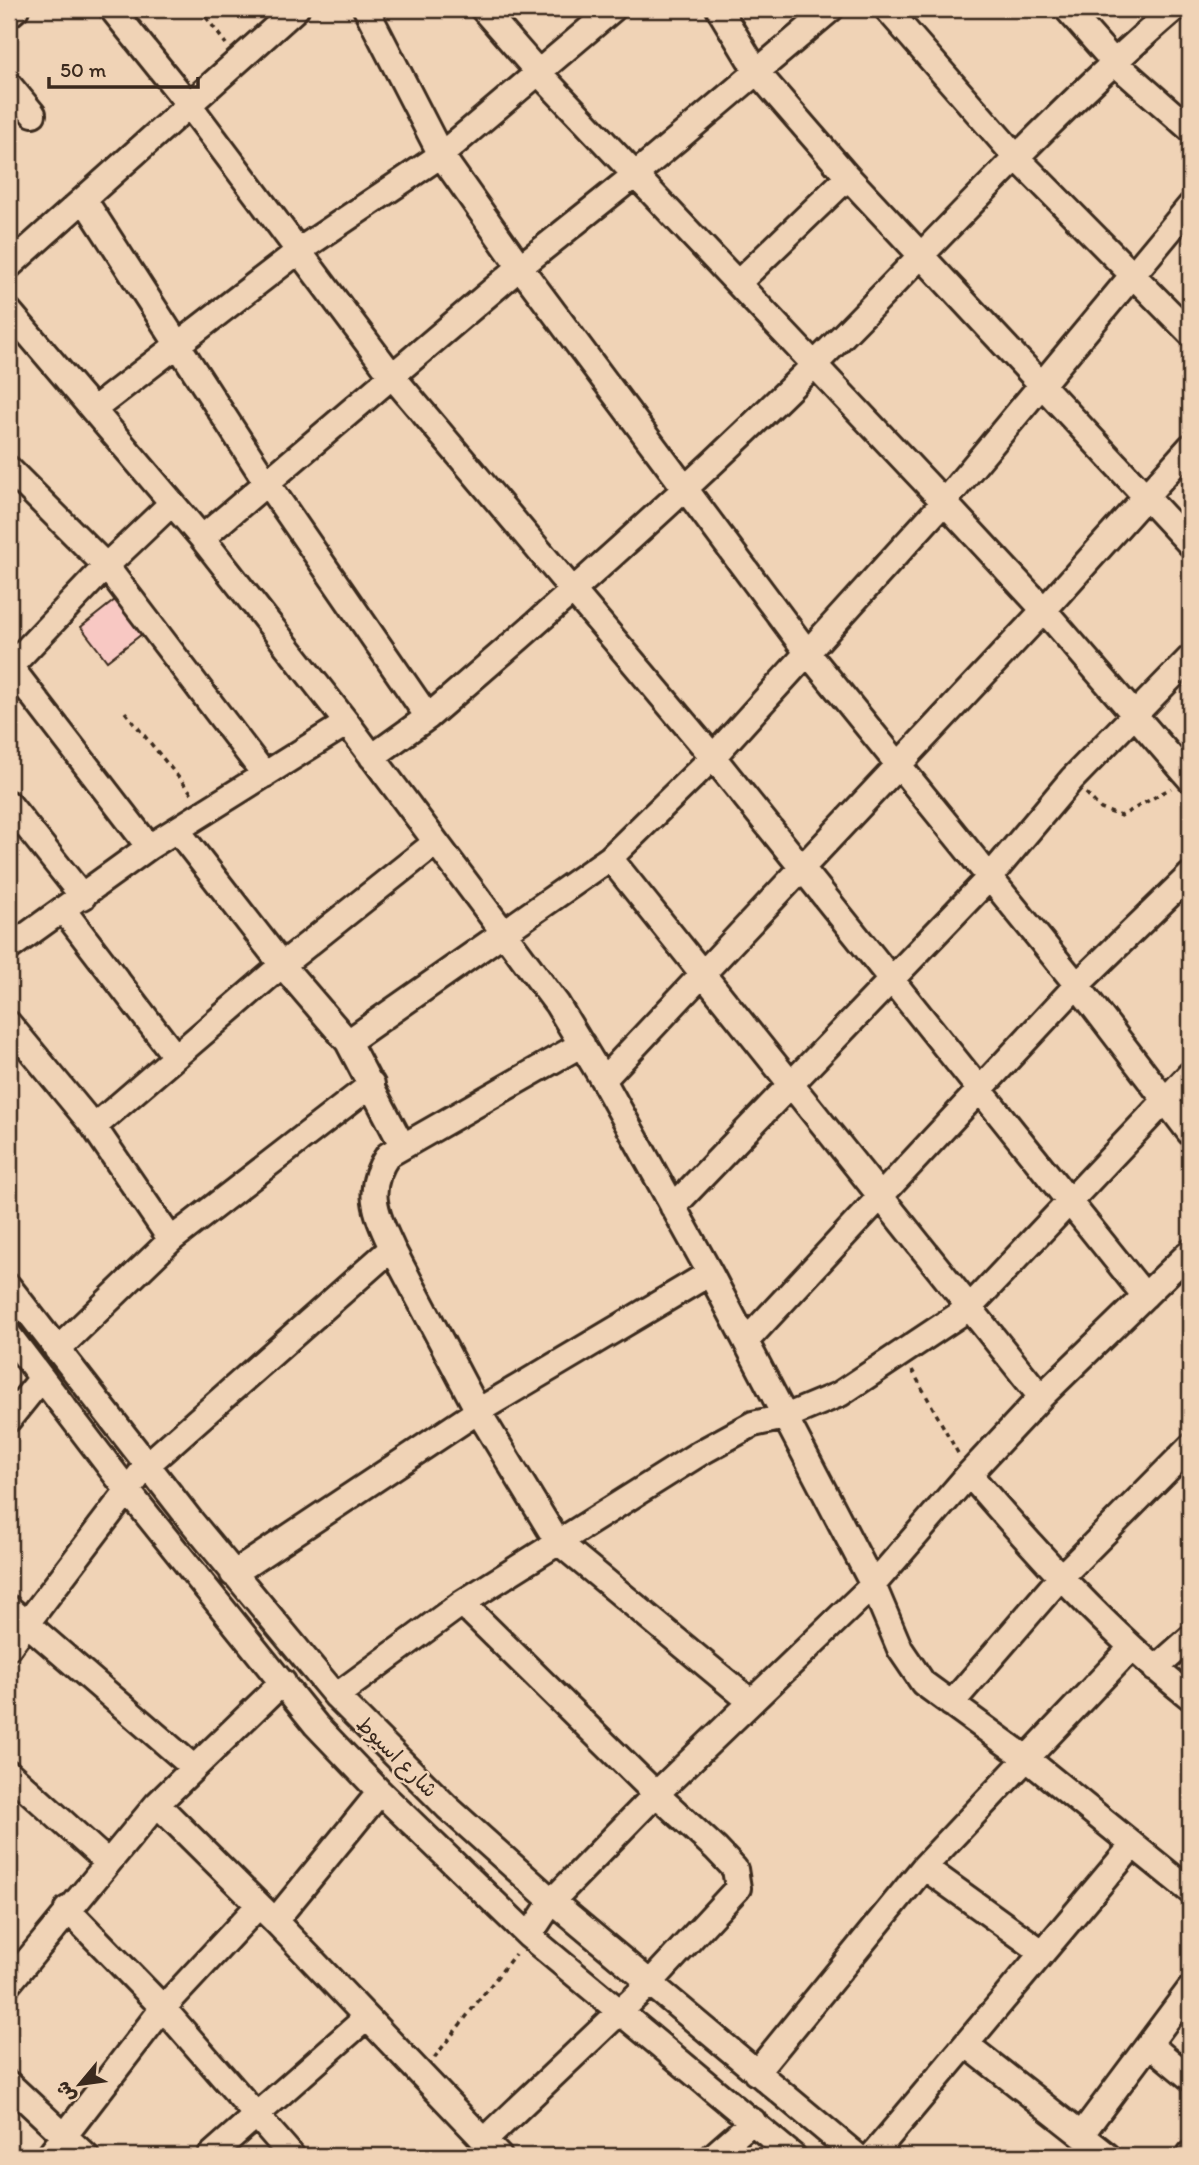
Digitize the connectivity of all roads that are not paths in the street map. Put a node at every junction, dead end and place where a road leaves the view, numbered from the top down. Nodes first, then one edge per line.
1 (16, 9) edge
2 (112, 9) edge
3 (296, 9) edge
4 (366, 9) edge
5 (483, 9) edge
6 (613, 9) edge
7 (719, 9) edge
8 (831, 9) edge
9 (887, 9) edge
10 (1067, 9) edge
11 (1174, 9) edge
12 (9, 15) edge
13 (1113, 61) junction
14 (538, 72) junction
15 (757, 72) junction
16 (9, 85) edge
17 (190, 106) junction
18 (33, 114) dead end
19 (1190, 129) edge
20 (441, 155) junction
21 (1017, 158) junction
22 (636, 174) junction
23 (848, 177) junction
24 (85, 201) junction
25 (1190, 206) edge
26 (299, 250) junction
27 (921, 255) junction
28 (9, 266) edge
29 (520, 267) junction
30 (1132, 274) junction
31 (738, 283) junction
32 (9, 311) edge
33 (1190, 333) edge
34 (177, 345) junction
35 (813, 366) junction
36 (393, 377) junction
37 (1043, 386) junction
38 (93, 410) junction
39 (1190, 447) edge
40 (9, 469) edge
41 (267, 483) junction
42 (685, 488) junction
43 (1147, 496) junction
44 (944, 502) junction
45 (172, 503) junction
46 (202, 538) junction
47 (1190, 544) edge
48 (106, 566) junction
49 (575, 592) junction
50 (1044, 610) junction
51 (807, 652) junction
52 (1190, 658) edge
53 (9, 666) edge
54 (1134, 713) junction
55 (428, 717) junction
56 (347, 723) junction
57 (372, 757) junction
58 (713, 757) junction
59 (900, 764) junction
60 (265, 775) junction
61 (1190, 778) edge
62 (9, 804) edge
63 (178, 831) junction
64 (435, 844) junction
65 (149, 848) junction
66 (610, 858) junction
67 (802, 869) junction
68 (1190, 875) edge
69 (989, 878) junction
70 (73, 904) junction
71 (505, 934) junction
72 (9, 948) edge
73 (282, 965) junction
74 (704, 974) junction
75 (893, 979) junction
76 (1077, 985) junction
77 (9, 1024) edge
78 (348, 1042) junction
79 (582, 1044) junction
80 (175, 1056) junction
81 (1190, 1074) edge
82 (603, 1080) junction
83 (372, 1084) junction
84 (792, 1084) junction
85 (979, 1090) junction
86 (1166, 1100) junction
87 (94, 1127) junction
88 (1190, 1133) edge
89 (402, 1145) junction
90 (882, 1197) junction
91 (1069, 1203) junction
92 (673, 1207) junction
93 (171, 1240) junction
94 (392, 1248) junction
95 (1190, 1252) edge
96 (710, 1273) junction
97 (9, 1287) edge
98 (1145, 1296) junction
99 (969, 1308) junction
100 (9, 1335) edge
101 (746, 1341) junction
102 (57, 1350) junction
103 (42, 1378) junction
104 (1041, 1397) junction
105 (478, 1411) junction
106 (785, 1417) junction
107 (9, 1419) edge
108 (1190, 1447) edge
109 (147, 1465) junction
110 (969, 1474) junction
111 (128, 1491) junction
112 (557, 1541) junction
113 (233, 1574) junction
114 (1059, 1579) junction
115 (873, 1586) junction
116 (462, 1603) junction
117 (18, 1615) edge
118 (1190, 1638) edge
119 (9, 1647) edge
120 (1131, 1648) junction
121 (1156, 1669) junction
122 (283, 1682) junction
123 (336, 1696) junction
124 (1190, 1697) edge
125 (750, 1701) junction
126 (951, 1704) junction
127 (1026, 1758) junction
128 (193, 1767) junction
129 (9, 1773) edge
130 (380, 1792) junction
131 (656, 1794) junction
132 (157, 1804) junction
133 (1133, 1845) junction
134 (106, 1861) junction
135 (924, 1867) junction
136 (1190, 1891) edge
137 (552, 1901) junction
138 (67, 1909) junction
139 (267, 1913) junction
140 (528, 1936) junction
141 (1042, 1952) junction
142 (9, 1983) edge
143 (650, 1983) junction
144 (1190, 1989) edge
145 (163, 2008) junction
146 (619, 2014) junction
147 (365, 2019) junction
148 (1149, 2044) junction
149 (967, 2045) junction
150 (756, 2073) junction
151 (1190, 2078) edge
152 (9, 2084) edge
153 (257, 2114) junction
154 (753, 2121) junction
155 (1081, 2135) junction
156 (65, 2137) junction
157 (492, 2149) edge
158 (49, 2156) edge
159 (86, 2156) edge
160 (210, 2156) edge
161 (292, 2156) edge
162 (713, 2156) edge
163 (793, 2156) edge
164 (857, 2156) edge
165 (872, 2156) edge
166 (1108, 2156) edge

1 - 12 street
2 - 17 street
3 - 17 street
4 - 20 street
5 - 14 street
6 - 14 street
7 - 15 street
8 - 15 street
9 - 21 street
10 - 13 street
11 - 13 street
13 - 19 street
13 - 21 street
14 - 20 street
14 - 22 street
15 - 22 street
15 - 23 street
16 - 18 street
17 - 24 street
17 - 26 street
20 - 26 street
20 - 29 street
21 - 27 street
21 - 30 street
22 - 29 street
22 - 31 street
23 - 27 street
23 - 31 street
24 - 28 street
24 - 34 street
25 - 30 street
26 - 34 street
26 - 36 street
27 - 35 street
27 - 37 street
29 - 36 street
29 - 42 street
30 - 33 street
30 - 37 street
31 - 35 street
32 - 38 street
34 - 38 street
34 - 41 street
35 - 42 street
35 - 44 street
36 - 41 street
36 - 49 street
37 - 43 street
37 - 44 street
38 - 45 street
39 - 43 street
40 - 48 street
41 - 46 street
41 - 55 street
42 - 49 street
42 - 51 street
43 - 47 street
43 - 50 street
44 - 50 street
44 - 51 street
45 - 46 street
45 - 48 street
46 - 56 street
48 - 53 street
48 - 60 street
49 - 55 street
49 - 58 street
50 - 54 street
50 - 59 street
51 - 58 street
51 - 59 street
52 - 54 street
53 - 65 street
54 - 61 street
54 - 69 street
55 - 57 street
56 - 57 street
56 - 60 street
57 - 64 street
58 - 66 street
58 - 67 street
59 - 67 street
59 - 69 street
60 - 63 street
62 - 70 street
63 - 65 street
63 - 73 street
64 - 71 street
64 - 73 street
65 - 70 street
66 - 71 street
66 - 74 street
67 - 74 street
67 - 75 street
68 - 76 street
69 - 75 street
69 - 76 street
70 - 72 street
70 - 80 street
71 - 78 street
71 - 79 street
73 - 78 street
73 - 80 street
74 - 82 street
74 - 84 street
75 - 84 street
75 - 85 street
76 - 85 street
76 - 86 street
77 - 87 street
78 - 83 street
79 - 82 street
79 - 89 street
80 - 87 street
81 - 86 street
82 - 92 street
83 - 89 street
83 - 93 street
84 - 90 street
84 - 92 street
85 - 90 street
85 - 91 street
86 - 88 street
86 - 91 street
87 - 93 street
89 - 94 street
90 - 99 street
90 - 101 street
91 - 98 street
91 - 99 street
92 - 96 street
93 - 102 street
94 - 105 street
94 - 109 street
95 - 98 street
96 - 101 street
96 - 105 street
97 - 102 street, شارع اسيوط
98 - 104 street
99 - 104 street
99 - 106 street
100 - 103 street, شارع اسيوط
101 - 106 street
102 - 109 street, شارع اسيوط
103 - 107 street
103 - 111 street, شارع اسيوط
104 - 110 street
105 - 112 street
105 - 113 street
106 - 112 street
106 - 115 street
108 - 114 street
109 - 111 street
109 - 113 street, شارع اسيوط
110 - 114 street
110 - 115 street
111 - 117 street
111 - 122 street, شارع اسيوط
112 - 116 street
112 - 125 street
113 - 123 street, شارع اسيوط
114 - 120 street
114 - 126 street
115 - 125 street
115 - 126 street
116 - 123 street
116 - 131 street
117 - 119 street
117 - 128 street
118 - 121 street
120 - 121 street
120 - 127 street
121 - 124 street
122 - 128 street
122 - 130 street, شارع اسيوط
123 - 137 street, شارع اسيوط
125 - 131 street
126 - 127 street
127 - 133 street
127 - 135 street
128 - 132 street
129 - 134 street
130 - 139 street
130 - 140 street, شارع اسيوط
131 - 137 street
131 - 143 street
132 - 134 street
132 - 139 street
133 - 136 street
133 - 141 street
134 - 138 street
135 - 141 street
135 - 150 street
137 - 140 street
137 - 143 street, شارع اسيوط
138 - 142 street
138 - 145 street
139 - 145 street
139 - 147 street
140 - 146 street, شارع اسيوط
141 - 149 street
143 - 146 street
143 - 150 street, شارع اسيوط
144 - 148 street
145 - 153 street
145 - 156 street
146 - 154 street, شارع اسيوط
146 - 157 street
147 - 153 street
147 - 157 street
148 - 151 street
148 - 155 street
149 - 155 street
149 - 165 street
150 - 164 street, شارع اسيوط
152 - 156 street
153 - 160 street
153 - 161 street
154 - 162 street
154 - 163 street, شارع اسيوط
155 - 166 street
156 - 158 street
156 - 159 street

